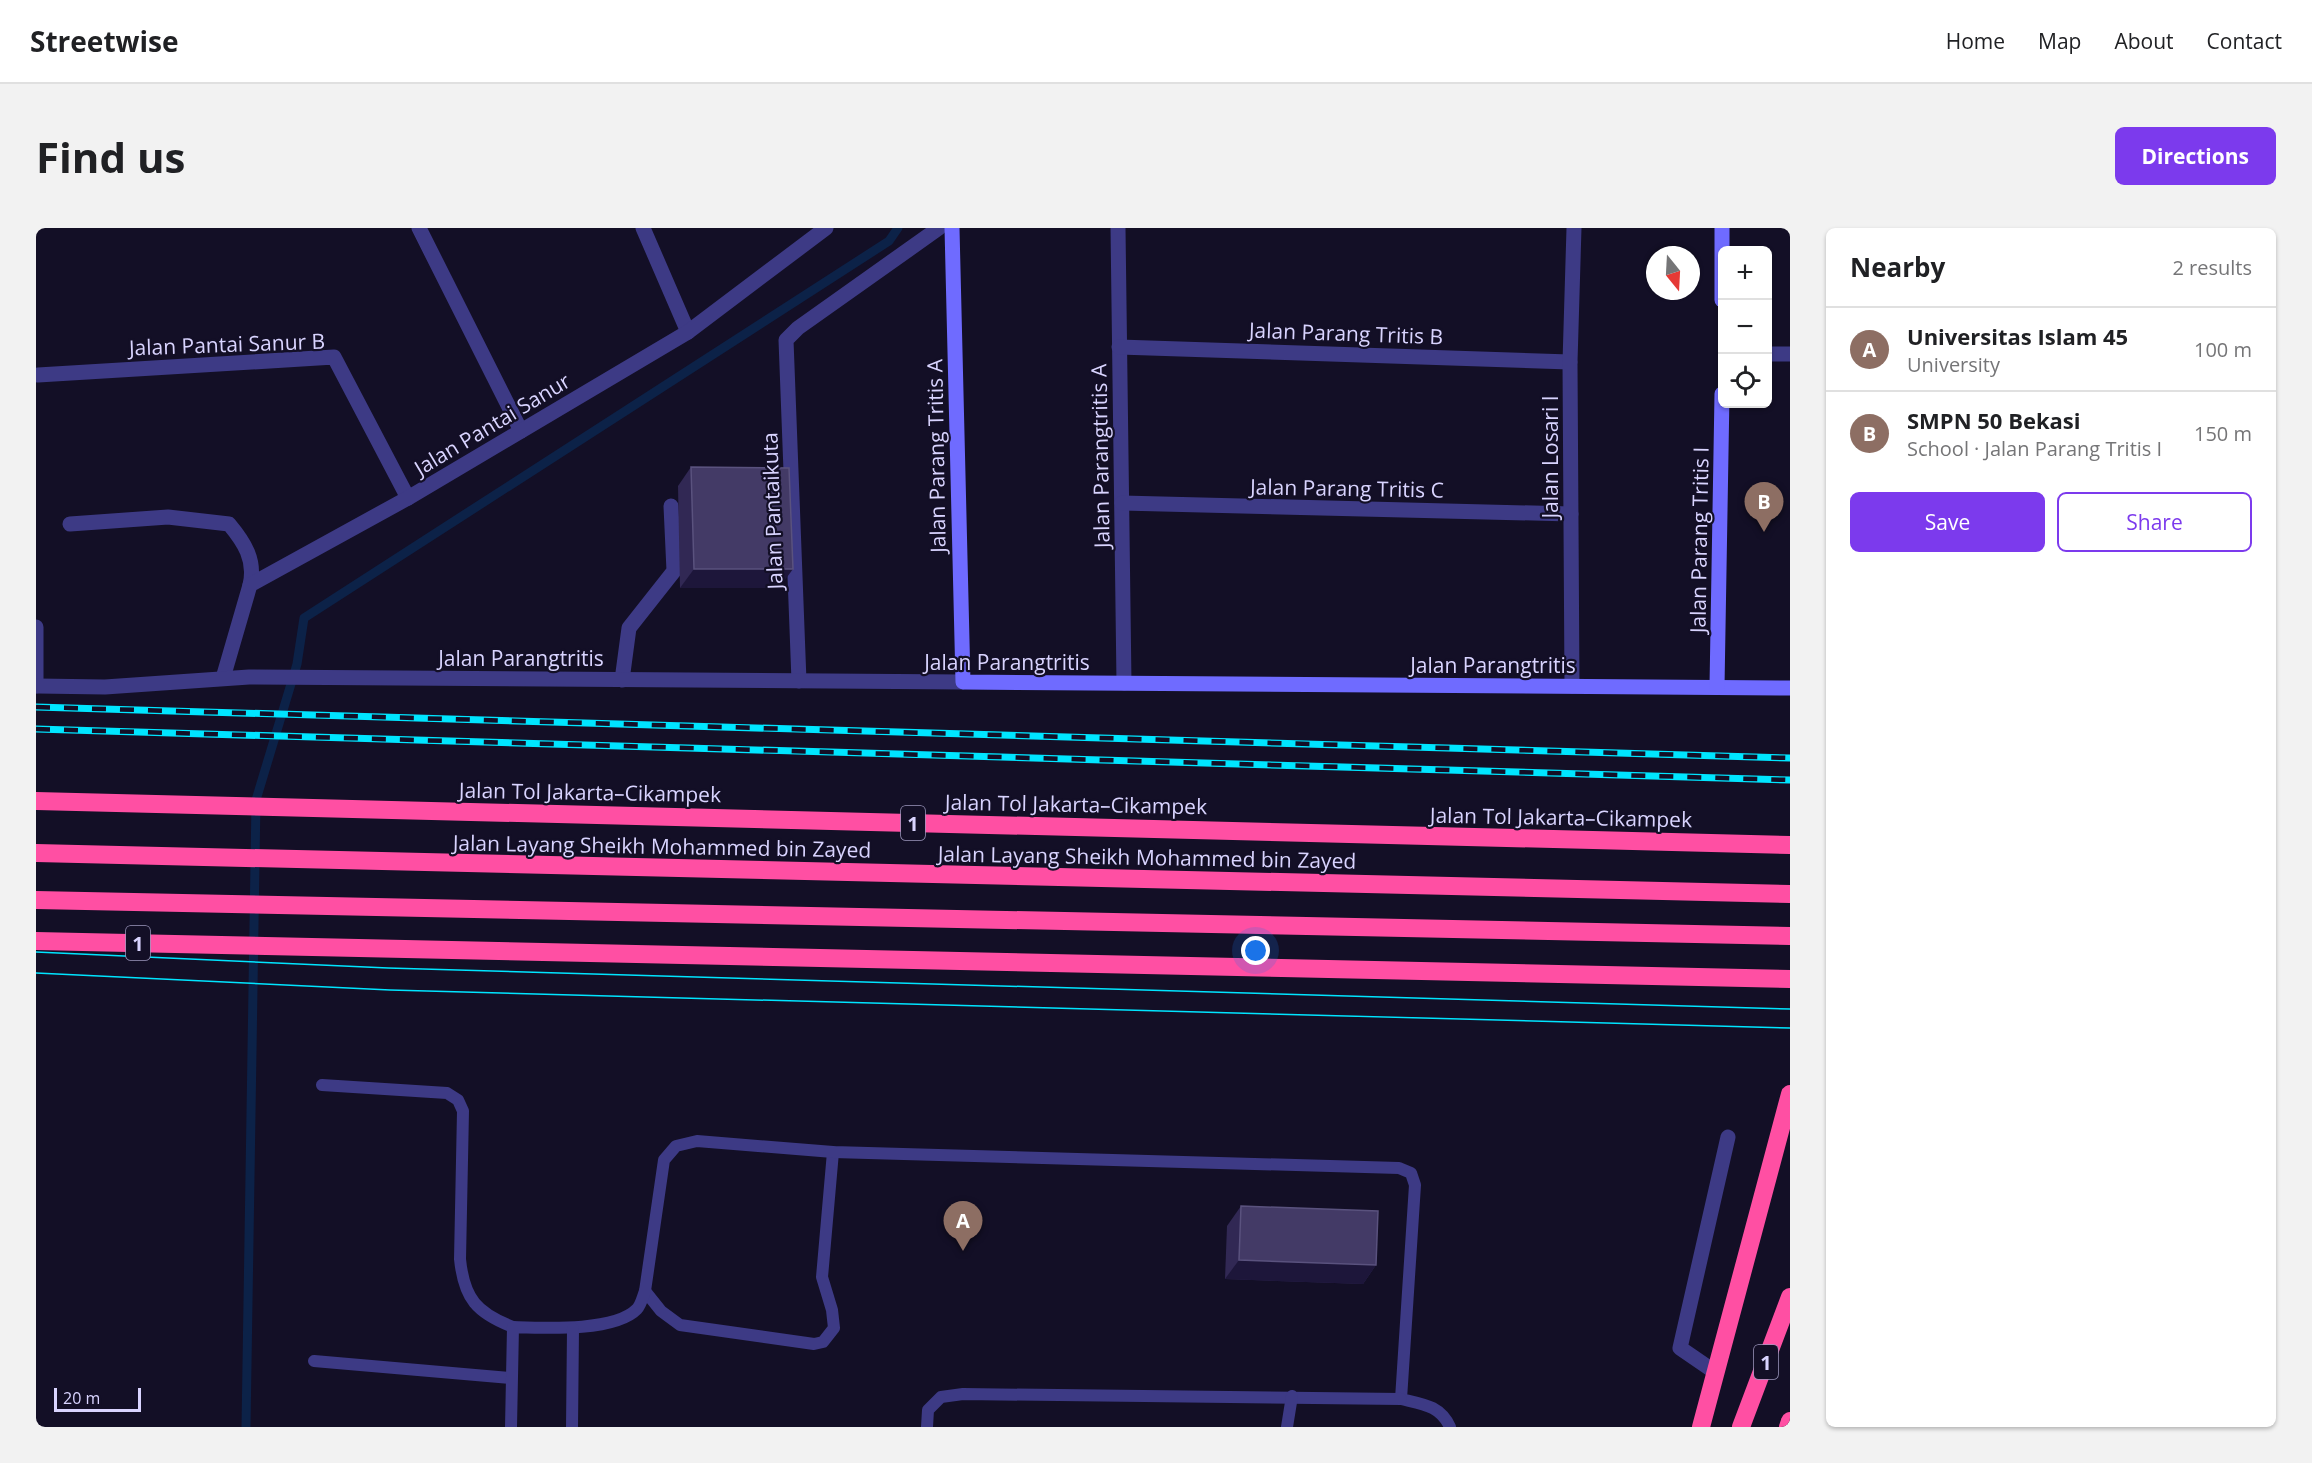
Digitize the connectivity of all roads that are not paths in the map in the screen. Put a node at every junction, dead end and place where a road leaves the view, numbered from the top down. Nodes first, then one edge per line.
1 (419, 228) edge
2 (643, 228) edge
3 (826, 228) edge
4 (939, 228) edge
5 (952, 228) edge
6 (1118, 228) edge
7 (1574, 228) edge
8 (1722, 228) edge
9 (1722, 246) edge
10 (688, 332) junction
11 (1119, 347) junction
12 (1772, 354) edge
13 (1790, 354) edge
14 (1570, 362) junction
15 (38, 375) dead end
16 (1722, 408) edge
17 (521, 431) junction
18 (408, 498) junction
19 (1122, 503) junction
20 (671, 506) dead end
21 (1571, 514) junction
22 (70, 524) dead end
23 (250, 585) junction
24 (36, 627) edge
25 (223, 678) junction
26 (622, 680) junction
27 (799, 681) junction
28 (963, 682) junction
29 (1124, 683) junction
30 (37, 686) edge
31 (1572, 686) junction
32 (1717, 687) junction
33 (1790, 688) edge
34 (36, 801) edge
35 (1790, 845) edge
36 (36, 853) edge
37 (1790, 894) edge
38 (36, 900) edge
39 (1790, 936) edge
40 (36, 941) edge
41 (1790, 978) edge
42 (322, 1085) dead end
43 (1790, 1094) edge
44 (1728, 1137) dead end
45 (833, 1152) junction
46 (645, 1291) junction
47 (1790, 1297) edge
48 (513, 1327) junction
49 (573, 1329) junction
50 (314, 1361) dead end
51 (1715, 1372) junction
52 (511, 1378) junction
53 (1292, 1396) junction
54 (1401, 1399) junction
55 (1790, 1421) edge
56 (511, 1427) edge
57 (572, 1427) edge
58 (927, 1427) edge
59 (1287, 1427) edge
60 (1450, 1427) edge
61 (1701, 1427) edge
62 (1741, 1427) edge
63 (1788, 1427) edge

1 - 17 street
2 - 10 street
3 - 10 street, Jalan Pantai Sanur
4 - 27 street, Jalan Pantaikuta
5 - 28 street, Jalan Parang Tritis A
6 - 11 street, Jalan Parangtritis A
7 - 14 street, Jalan Losari I
8 - 9 street
10 - 17 street, Jalan Pantai Sanur
11 - 14 street, Jalan Parang Tritis B
11 - 19 street, Jalan Parangtritis A
12 - 13 street
14 - 21 street, Jalan Losari I
15 - 18 street, Jalan Pantai Sanur B
16 - 32 street, Jalan Parang Tritis I
17 - 18 street, Jalan Pantai Sanur
18 - 23 street, Jalan Pantai Sanur
19 - 21 street, Jalan Parang Tritis C
19 - 29 street, Jalan Parangtritis A
20 - 26 street
21 - 31 street, Jalan Losari I
22 - 23 street
23 - 25 street
24 - 30 street
25 - 26 street, Jalan Parangtritis
25 - 30 street, Jalan Parangtritis
26 - 27 street, Jalan Parangtritis
27 - 28 street, Jalan Parangtritis
28 - 29 street, Jalan Parangtritis
29 - 31 street, Jalan Parangtritis
31 - 32 street, Jalan Parangtritis
32 - 33 street, Jalan Parangtritis
34 - 35 highway, Jalan Tol Jakarta–Cikampek / 1
36 - 37 highway, Jalan Layang Sheikh Mohammed bin Zayed
38 - 39 highway, 1
40 - 41 highway, 1
42 - 48 lane
43 - 51 highway
44 - 51 street
45 - 46 lane
45 - 46 lane
45 - 54 lane
46 - 49 lane
47 - 62 highway, 1
48 - 49 lane
48 - 52 lane
49 - 57 lane
50 - 52 lane
51 - 61 highway
52 - 56 lane
53 - 54 lane
53 - 58 lane
53 - 59 lane
54 - 60 lane
55 - 63 highway

